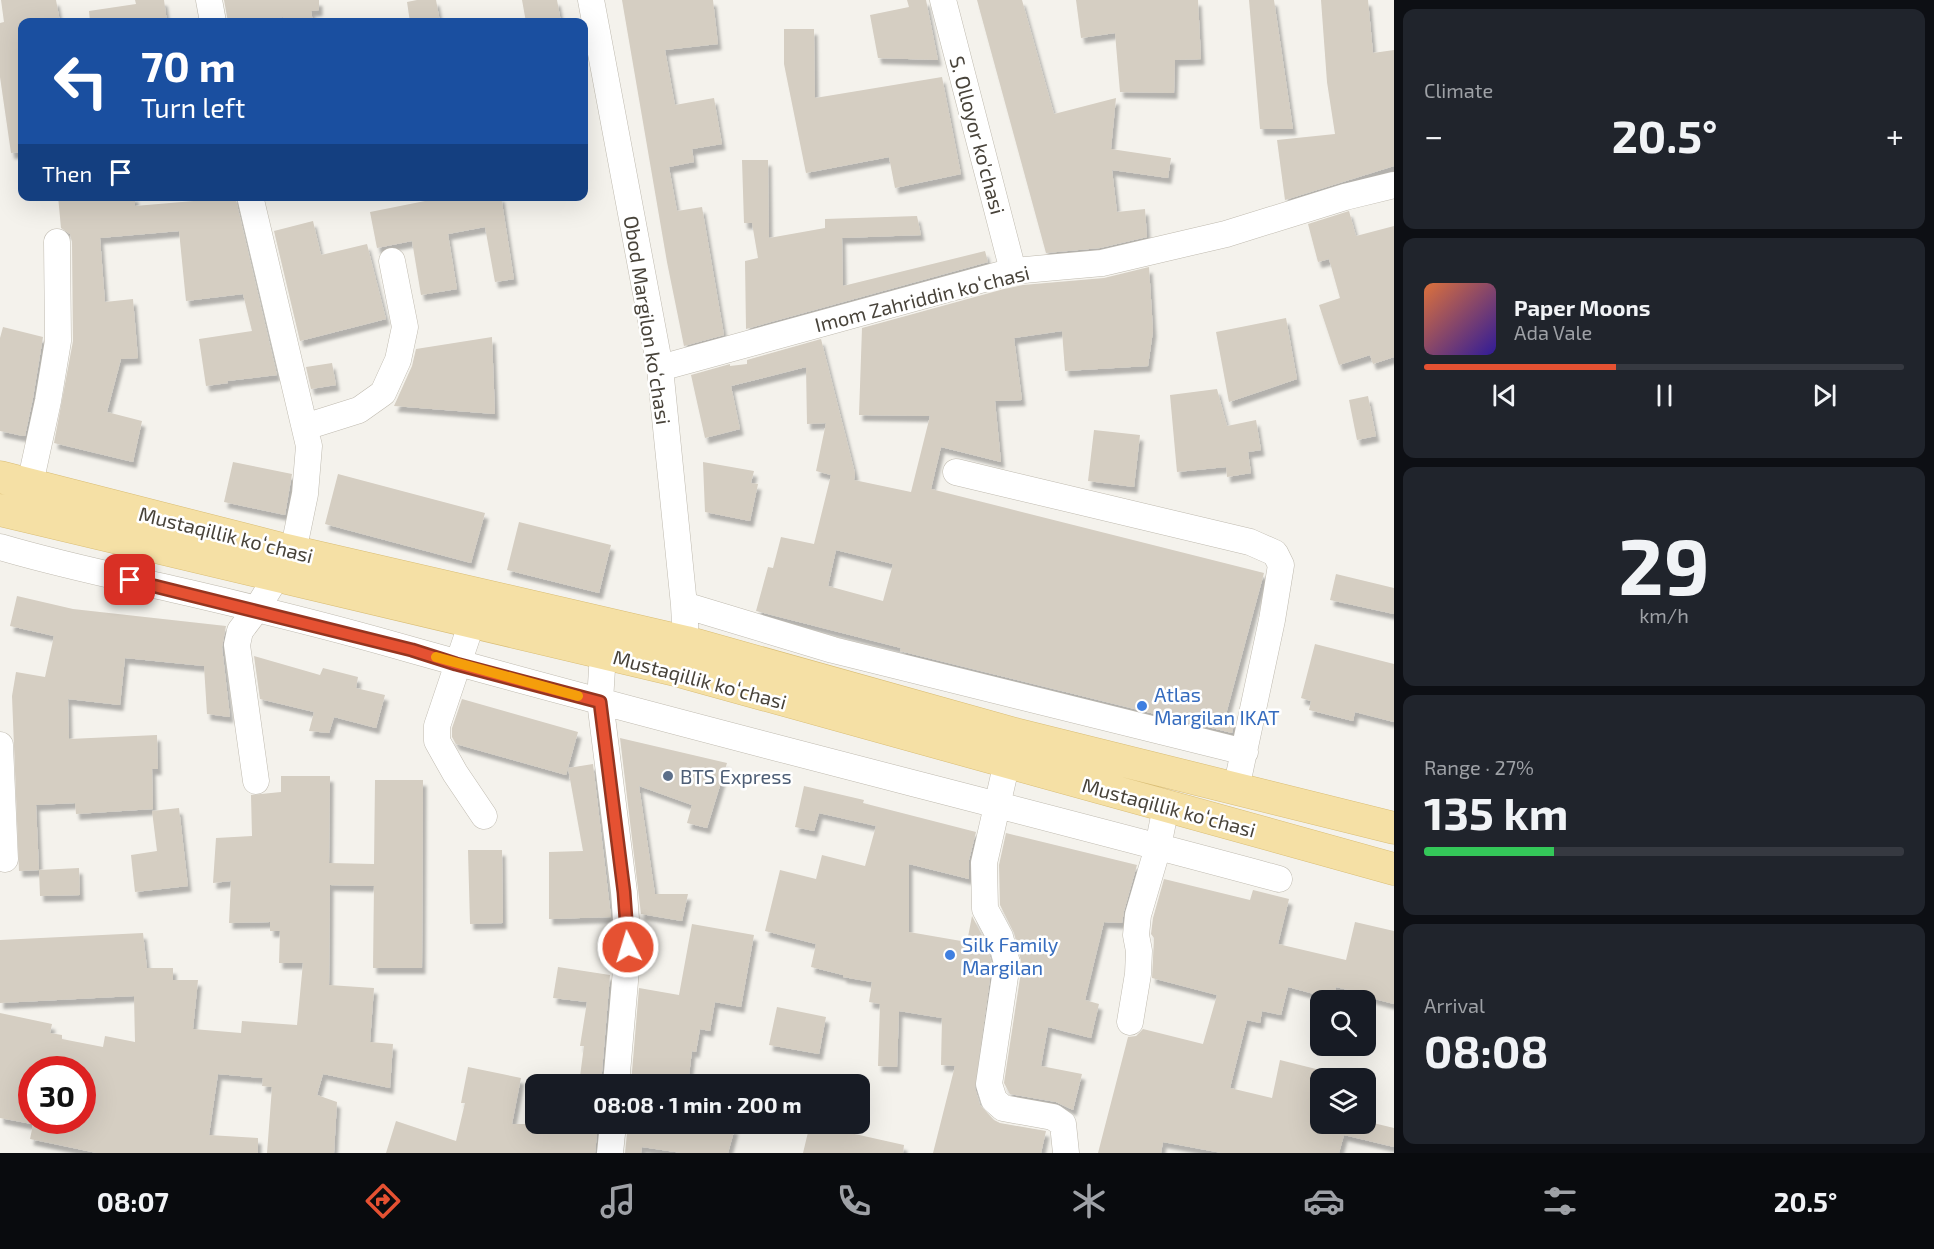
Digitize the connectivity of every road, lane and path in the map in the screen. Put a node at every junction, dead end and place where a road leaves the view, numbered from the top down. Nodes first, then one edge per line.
1 (209, 0) edge
2 (591, 0) edge
3 (943, 0) edge
4 (212, 18) edge
5 (1394, 185) edge
6 (251, 201) edge
7 (57, 242) dead end
8 (392, 261) dead end
9 (1013, 271) junction
10 (660, 368) junction
11 (305, 427) junction
12 (957, 472) dead end
13 (0, 477) edge
14 (30, 484) junction
15 (4, 511) edge
16 (0, 543) edge
17 (0, 547) edge
18 (285, 564) junction
19 (684, 605) junction
20 (256, 610) junction
21 (471, 622) junction
22 (603, 653) junction
23 (682, 657) junction
24 (456, 664) junction
25 (600, 702) junction
26 (0, 745) edge
27 (1245, 752) junction
28 (1007, 762) junction
29 (256, 781) dead end
30 (1236, 789) junction
31 (997, 805) junction
32 (1166, 806) junction
33 (484, 816) dead end
34 (1394, 828) edge
35 (1158, 846) junction
36 (5, 859) dead end
37 (1394, 869) edge
38 (1278, 879) dead end
39 (1130, 1022) dead end
40 (617, 1074) edge
41 (612, 1134) edge
42 (610, 1153) edge
43 (1066, 1153) edge

1 - 4 street
2 - 10 street, Obod Margilon koʻchasi
3 - 9 street, S. Olloyor ko'chasi
5 - 9 street, Imom Zahriddin koʻchasi
6 - 11 street
7 - 14 street
8 - 11 street
9 - 10 street, Imom Zahriddin koʻchasi
10 - 19 street, Obod Margilon koʻchasi
11 - 18 street
12 - 27 street
13 - 14 main road, Mustaqillik koʻchasi
14 - 18 main road, Mustaqillik koʻchasi
15 - 16 street
15 - 18 main road, Mustaqillik koʻchasi
17 - 20 street
18 - 20 street
18 - 21 main road, Mustaqillik koʻchasi
18 - 23 main road, Mustaqillik koʻchasi
19 - 23 street, Obod Margilon koʻchasi
19 - 27 street
20 - 24 street
20 - 29 street
21 - 22 main road, Mustaqillik koʻchasi
21 - 24 street
22 - 23 main road, Mustaqillik koʻchasi
22 - 25 street
23 - 28 main road, Mustaqillik koʻchasi
23 - 30 main road, Mustaqillik koʻchasi
24 - 25 street
24 - 33 street
25 - 31 street
25 - 40 street
26 - 36 street
27 - 30 street
28 - 31 street
28 - 32 main road, Mustaqillik koʻchasi
30 - 34 main road, Mustaqillik koʻchasi
31 - 35 street
31 - 43 street
32 - 35 street
32 - 37 main road, Mustaqillik koʻchasi
35 - 38 street
35 - 39 street
41 - 42 street

